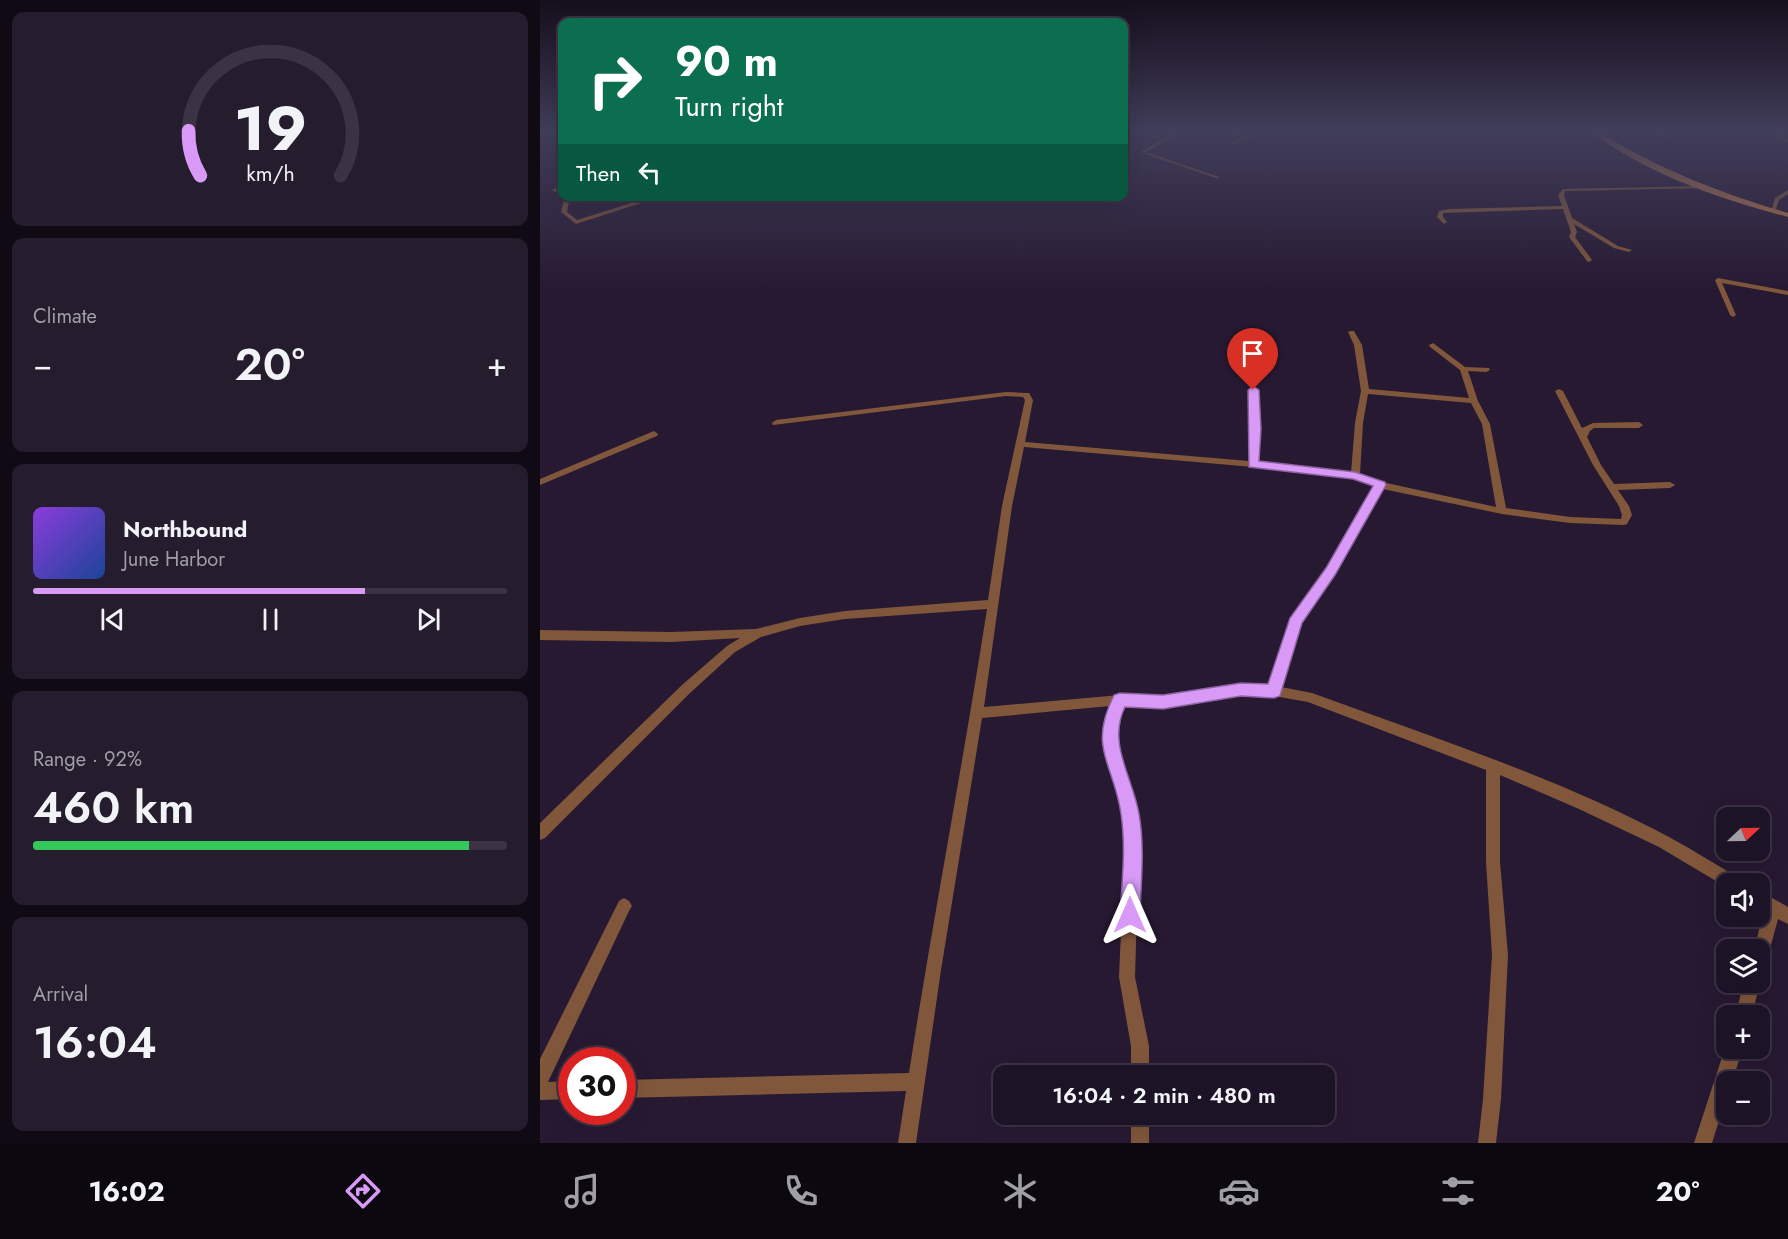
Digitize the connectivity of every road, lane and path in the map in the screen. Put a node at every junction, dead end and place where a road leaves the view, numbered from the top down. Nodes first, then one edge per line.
1 (1697, 183) edge
2 (1705, 187) junction
3 (1788, 192) edge
4 (567, 201) edge
5 (645, 201) edge
6 (1564, 207) junction
7 (1773, 211) junction
8 (1788, 215) edge
9 (1568, 218) junction
10 (1444, 222) dead end
11 (1629, 250) dead end
12 (1589, 260) dead end
13 (1788, 293) edge
14 (1733, 315) dead end
15 (1352, 332) dead end
16 (1433, 345) dead end
17 (1463, 369) junction
18 (1486, 370) dead end
19 (1253, 390) dead end
20 (1365, 391) junction
21 (1559, 391) dead end
22 (1474, 401) junction
23 (776, 423) dead end
24 (1639, 425) dead end
25 (654, 434) dead end
26 (1583, 436) junction
27 (1020, 444) junction
28 (1253, 464) junction
29 (1355, 476) junction
30 (540, 482) edge
31 (1380, 485) junction
32 (1670, 485) dead end
33 (1611, 487) junction
34 (1502, 511) junction
35 (994, 604) junction
36 (758, 633) junction
37 (540, 635) edge
38 (1274, 691) junction
39 (1120, 700) junction
40 (977, 713) junction
41 (1493, 765) junction
42 (540, 833) edge
43 (1716, 873) edge
44 (1770, 905) edge
45 (624, 906) dead end
46 (1788, 916) edge
47 (1730, 1059) edge
48 (1140, 1065) edge
49 (540, 1078) edge
50 (916, 1082) junction
51 (636, 1089) edge
52 (558, 1090) edge
53 (540, 1091) edge
54 (1140, 1125) edge
55 (907, 1143) edge
56 (1140, 1143) edge
57 (1487, 1143) edge
58 (1703, 1143) edge

1 - 2 street
2 - 6 street
2 - 7 street
3 - 7 street
4 - 5 street
6 - 9 street
6 - 10 street
7 - 8 street
9 - 11 street
9 - 12 street
13 - 14 street
15 - 20 street
16 - 17 street
17 - 18 street
17 - 22 street
19 - 28 street
20 - 22 street
20 - 29 street
21 - 26 street
22 - 34 street
23 - 27 street
24 - 26 street
25 - 30 street
26 - 33 street
27 - 28 street
27 - 35 street
28 - 29 street
29 - 31 street
31 - 34 street
31 - 38 street
32 - 33 street
33 - 34 street
35 - 36 street
35 - 40 street
36 - 37 street
36 - 42 street
38 - 39 street
38 - 41 street
39 - 40 street
39 - 48 street
40 - 50 street
41 - 43 street
41 - 57 street
44 - 46 street
45 - 49 street
47 - 58 street
50 - 51 street
50 - 55 street
52 - 53 street
54 - 56 street

